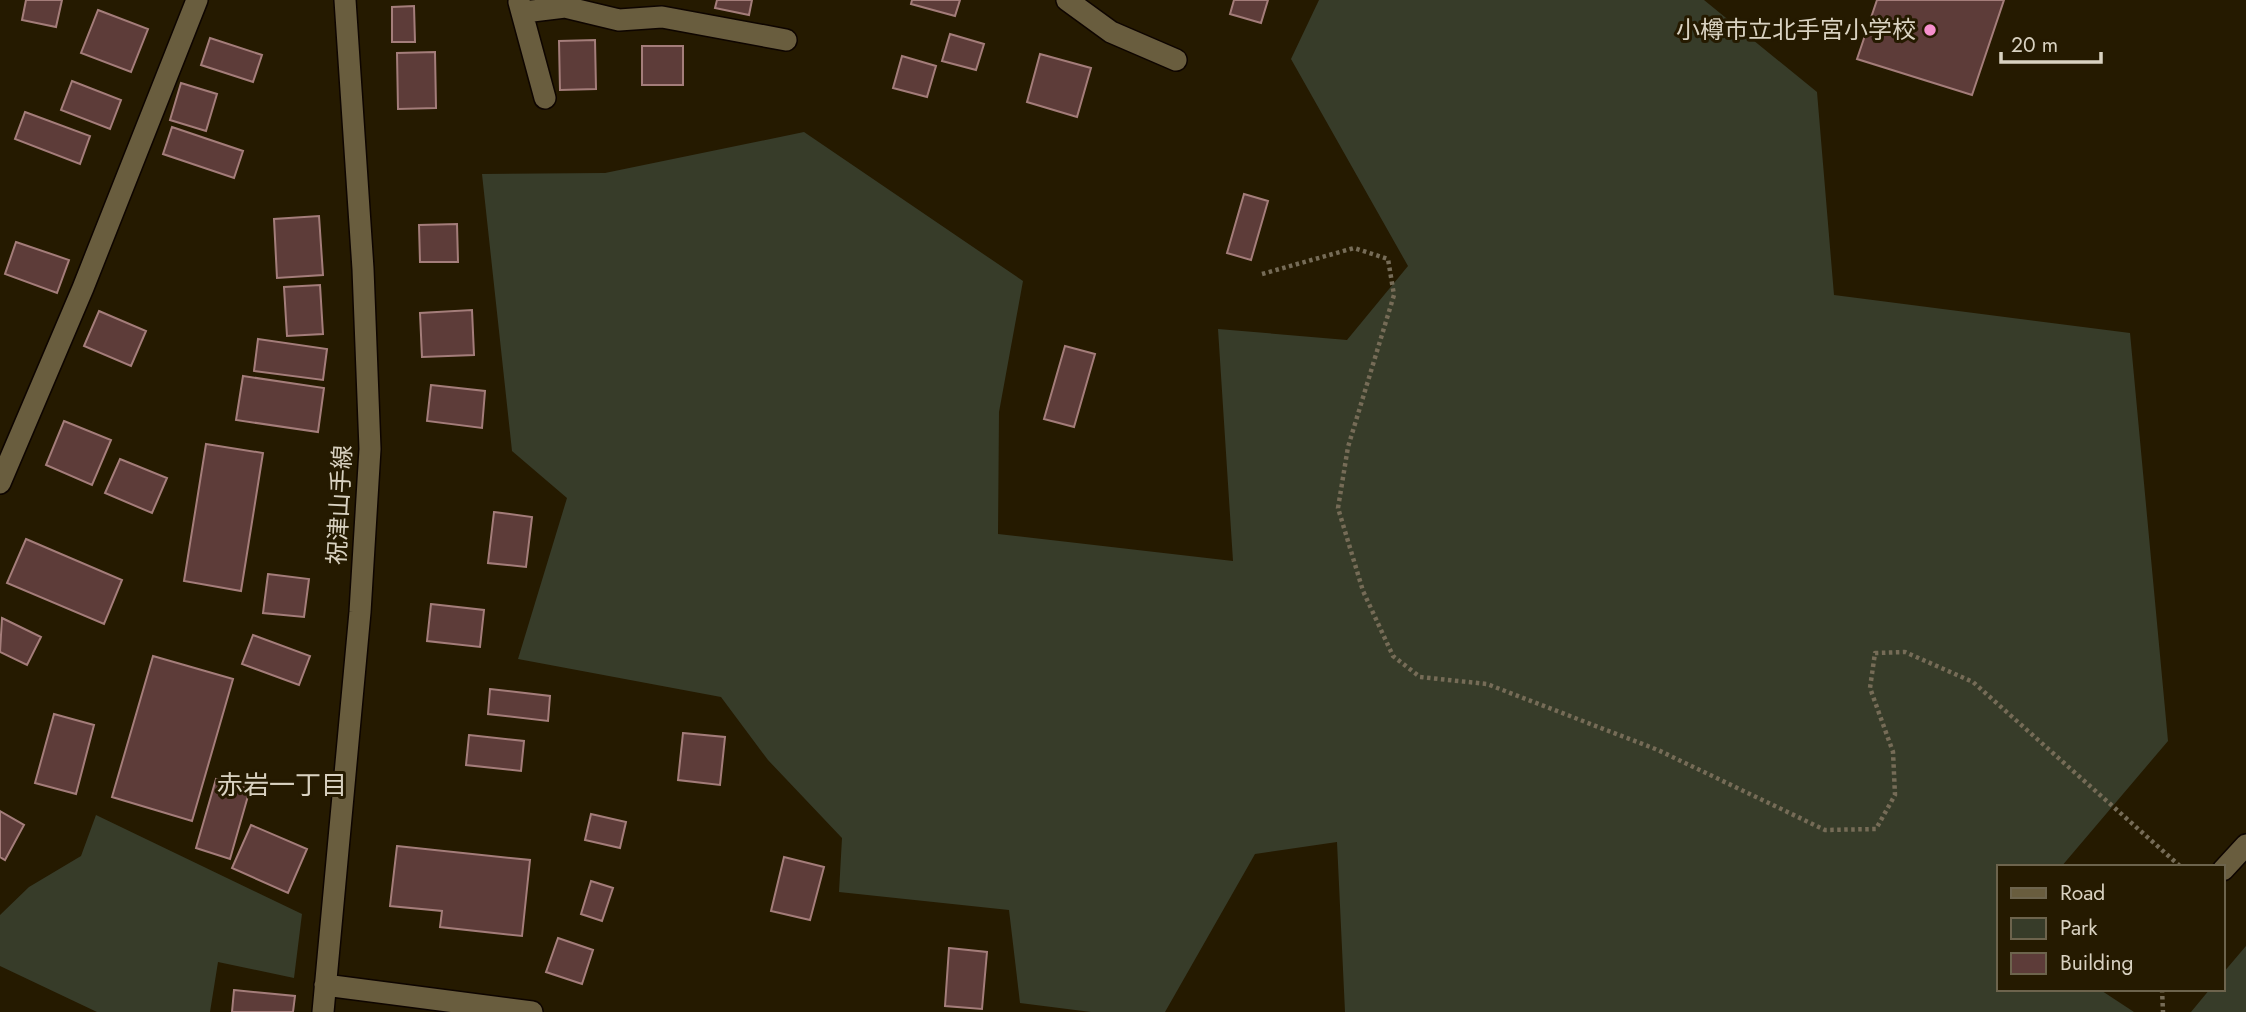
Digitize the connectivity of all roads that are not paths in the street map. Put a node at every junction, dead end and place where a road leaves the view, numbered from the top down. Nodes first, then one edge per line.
1 (197, 0) edge
2 (345, 0) edge
3 (1068, 0) edge
4 (521, 6) edge
5 (786, 40) dead end
6 (1176, 60) dead end
7 (545, 97) dead end
8 (0, 483) edge
9 (2246, 845) edge
10 (2225, 868) edge
11 (326, 985) junction
12 (323, 1012) edge
13 (532, 1012) edge

1 - 8 street
2 - 11 street, 祝津山手線
3 - 6 street
4 - 5 street
4 - 7 street
9 - 10 street
11 - 12 street, 祝津山手線
11 - 13 street

